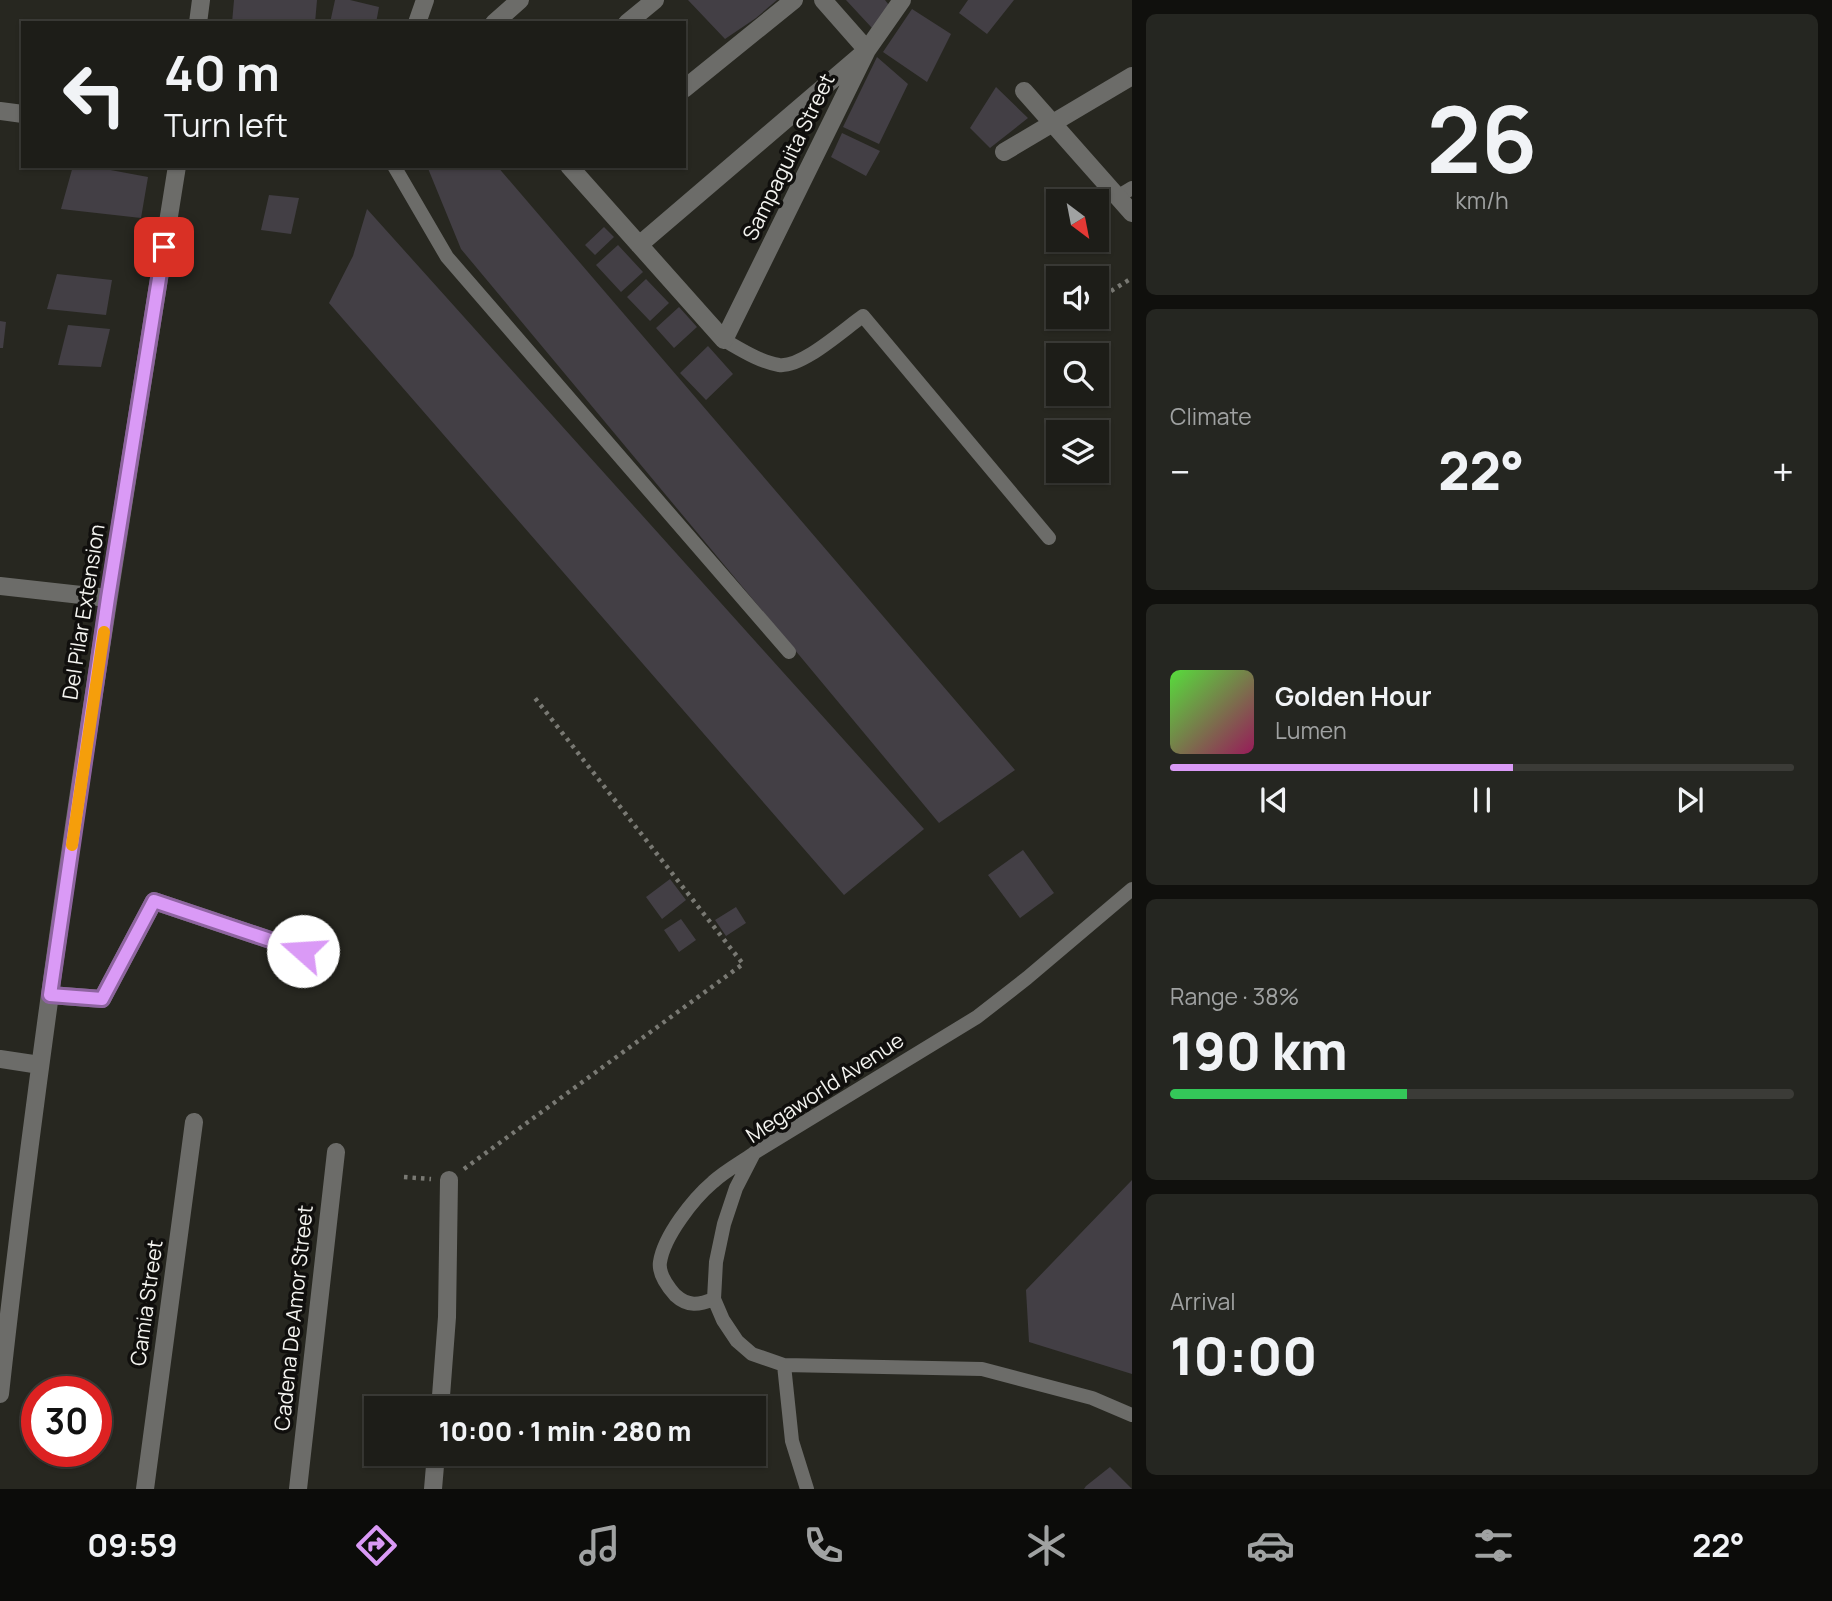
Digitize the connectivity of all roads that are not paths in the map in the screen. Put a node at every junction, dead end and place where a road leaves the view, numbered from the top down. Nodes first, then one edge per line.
1 (201, 0) edge
2 (425, 0) edge
3 (520, 0) edge
4 (655, 0) edge
5 (794, 0) edge
6 (823, 0) edge
7 (902, 0) edge
8 (198, 21) edge
9 (419, 21) edge
10 (496, 21) edge
11 (629, 21) edge
12 (867, 50) junction
13 (1132, 76) edge
14 (686, 87) edge
15 (1024, 91) dead end
16 (0, 111) edge
17 (21, 114) edge
18 (1052, 124) junction
19 (1004, 152) dead end
20 (177, 168) edge
21 (395, 168) edge
22 (579, 169) edge
23 (1125, 192) edge
24 (1132, 213) edge
25 (639, 244) junction
26 (724, 340) junction
27 (1049, 538) dead end
28 (0, 586) edge
29 (108, 598) junction
30 (789, 652) dead end
31 (1132, 889) edge
32 (303, 951) dead end
33 (50, 995) junction
34 (0, 1059) edge
35 (40, 1065) junction
36 (194, 1122) dead end
37 (336, 1152) dead end
38 (754, 1153) junction
39 (449, 1180) road end
40 (714, 1299) junction
41 (784, 1365) junction
42 (0, 1394) edge
43 (441, 1396) edge
44 (1132, 1415) edge
45 (435, 1466) edge
46 (145, 1489) edge
47 (298, 1489) edge
48 (433, 1489) edge
49 (807, 1489) edge

1 - 8 street
2 - 9 street
3 - 10 street
4 - 11 street
5 - 14 street
6 - 12 street
7 - 12 street, Sampaguita Street
12 - 25 street
12 - 26 street, Sampaguita Street
13 - 18 street
15 - 18 street
16 - 17 street
18 - 19 street
18 - 23 street
20 - 29 street, Del Pilar Extension
21 - 30 lane
22 - 25 street
23 - 24 street
25 - 26 street
26 - 27 lane
28 - 29 street
29 - 33 street, Del Pilar Extension
31 - 38 lane, Megaworld Avenue
32 - 33 street
33 - 35 street, Del Pilar Extension
34 - 35 street
35 - 42 street, Del Pilar Extension
36 - 46 street, Camia Street
37 - 47 street, Cadena De Amor Street
38 - 40 lane, Megaworld Avenue
38 - 40 lane
39 - 43 street
40 - 41 lane
41 - 44 lane
41 - 49 lane
45 - 48 street

